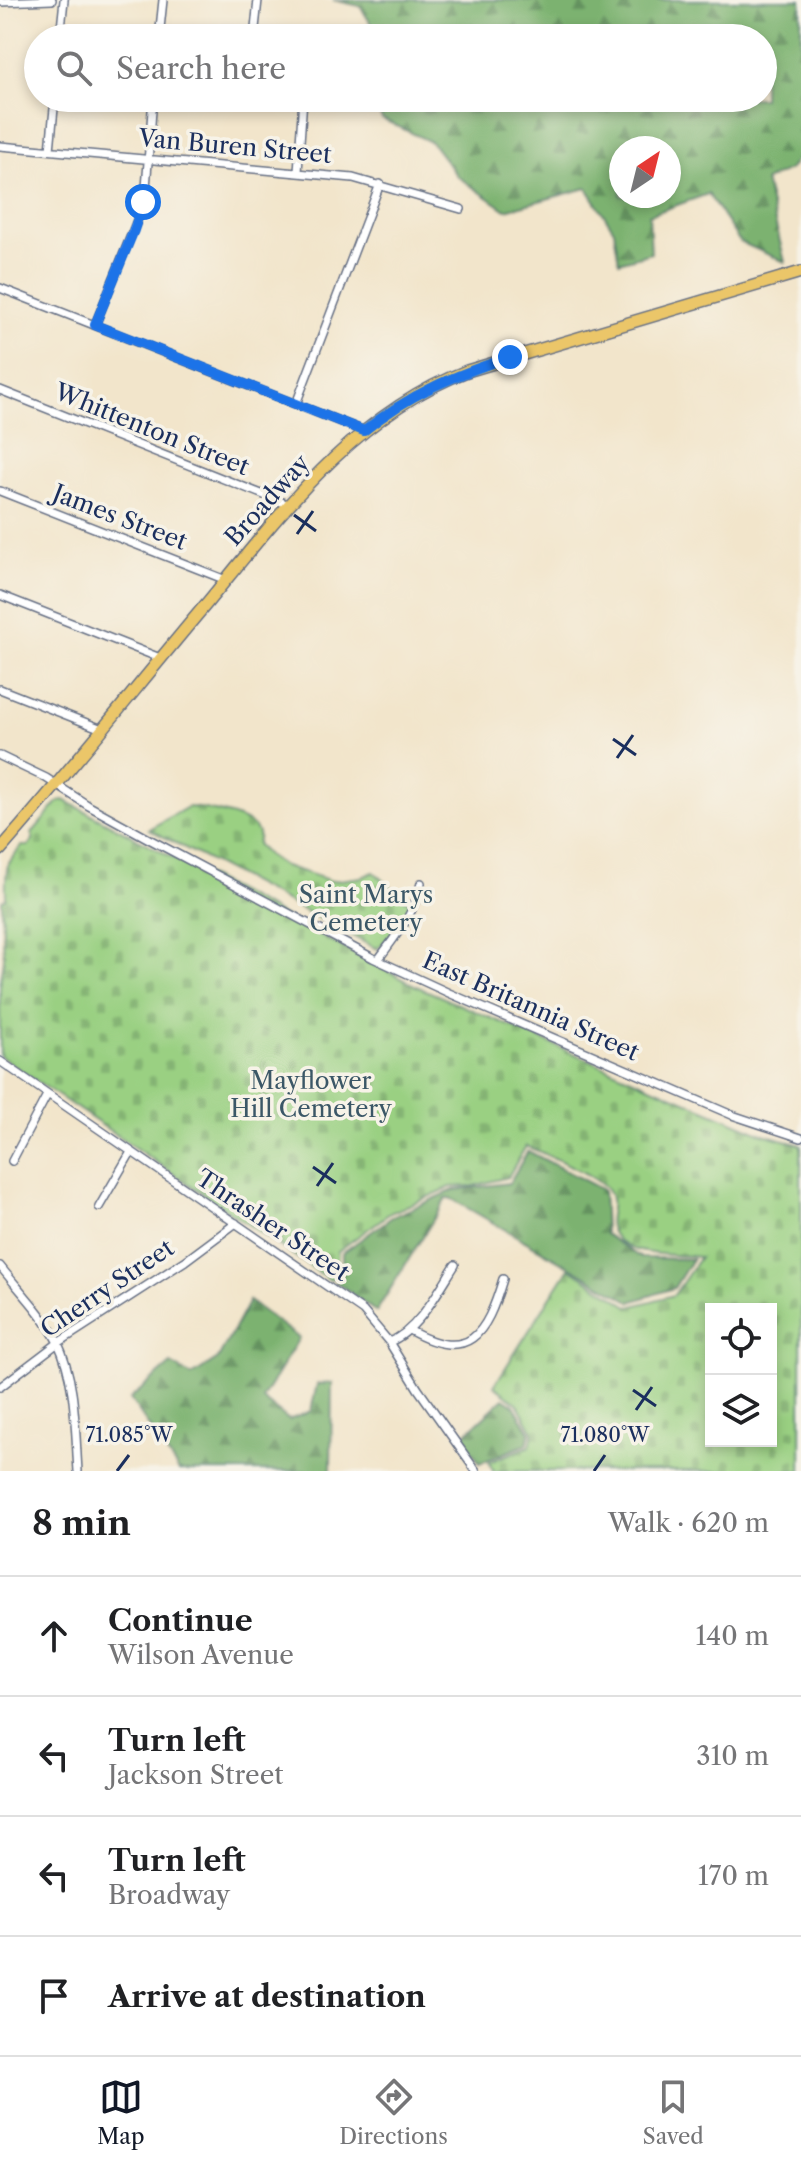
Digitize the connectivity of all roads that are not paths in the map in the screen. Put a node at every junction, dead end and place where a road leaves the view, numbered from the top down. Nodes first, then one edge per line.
1 (52, 0) edge
2 (64, 0) edge
3 (163, 0) edge
4 (258, 0) edge
5 (0, 2) edge
6 (61, 24) edge
7 (160, 24) edge
8 (255, 24) edge
9 (54, 112) edge
10 (152, 112) edge
11 (302, 112) edge
12 (0, 146) edge
13 (50, 150) junction
14 (148, 158) junction
15 (298, 172) junction
16 (380, 184) junction
17 (461, 209) dead end
18 (801, 272) edge
19 (0, 288) edge
20 (95, 325) junction
21 (0, 390) edge
22 (296, 404) junction
23 (364, 431) junction
24 (0, 491) edge
25 (289, 505) junction
26 (226, 580) junction
27 (0, 595) edge
28 (160, 658) junction
29 (0, 689) edge
30 (102, 729) junction
31 (0, 756) edge
32 (55, 785) junction
33 (0, 850) edge
34 (421, 883) dead end
35 (378, 960) junction
36 (0, 1061) edge
37 (47, 1095) junction
38 (801, 1138) edge
39 (131, 1152) junction
40 (12, 1161) dead end
41 (99, 1207) dead end
42 (236, 1223) junction
43 (455, 1265) dead end
44 (0, 1266) edge
45 (503, 1279) dead end
46 (409, 1330) junction
47 (389, 1342) junction
48 (58, 1343) junction
49 (0, 1387) edge
50 (78, 1471) edge
51 (476, 1471) edge

1 - 5 street
2 - 6 street
3 - 7 street
4 - 8 street
9 - 13 street
10 - 14 street
11 - 15 street
12 - 13 street, Van Buren Street
13 - 14 street, Van Buren Street
14 - 15 street, Van Buren Street
14 - 20 street
15 - 16 street, Van Buren Street
16 - 17 street, Van Buren Street
16 - 22 street
18 - 23 main road, Broadway
19 - 20 street
20 - 22 street
21 - 25 street, Whittenton Street
22 - 23 street
23 - 25 main road, Broadway
24 - 26 street, James Street
25 - 26 main road, Broadway
26 - 28 main road, Broadway
27 - 28 street
28 - 30 main road, Broadway
29 - 30 street
30 - 32 main road, Broadway
31 - 32 street, East Britannia Street
32 - 33 main road, Broadway
32 - 35 street, East Britannia Street
34 - 35 street
35 - 38 street, East Britannia Street
36 - 37 street, Thrasher Street
37 - 39 street, Thrasher Street
37 - 40 street
39 - 41 street
39 - 42 street, Thrasher Street
42 - 47 street, Thrasher Street
42 - 48 street, Cherry Street
43 - 46 street
44 - 48 street
45 - 46 street
46 - 47 street
47 - 51 street, Thrasher Street
48 - 49 street, Cherry Street
48 - 50 street

